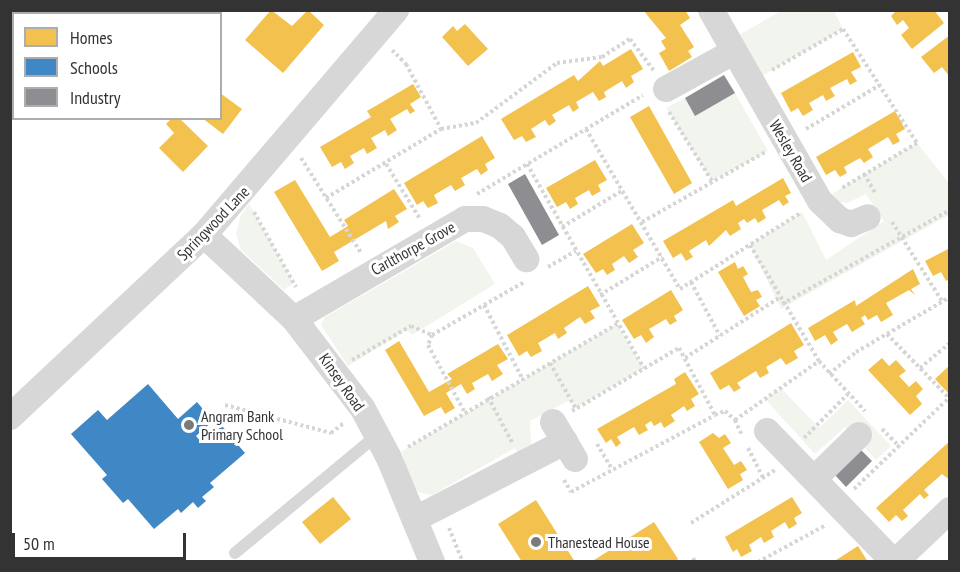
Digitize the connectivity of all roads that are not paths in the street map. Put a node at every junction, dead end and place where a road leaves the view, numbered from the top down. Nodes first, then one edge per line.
1 (396, 10) edge
2 (711, 10) edge
3 (733, 52) junction
4 (660, 89) road end
5 (880, 213) road end
6 (204, 235) junction
7 (534, 268) road end
8 (302, 314) junction
9 (10, 417) edge
10 (767, 431) dead end
11 (377, 435) junction
12 (859, 435) dead end
13 (564, 441) road end
14 (814, 479) junction
15 (950, 510) edge
16 (415, 519) junction
17 (235, 553) dead end
18 (432, 561) edge
19 (894, 561) edge

1 - 6 street, Springwood Lane
2 - 3 street, Wesley Road
3 - 4 street
3 - 5 street, Wesley Road
6 - 8 street, Kinsey Road
6 - 9 street, Springwood Lane
7 - 8 street, Carlthorpe Grove
8 - 11 street, Kinsey Road
10 - 14 street
11 - 16 street, Kinsey Road
11 - 17 lane
12 - 14 street
13 - 16 street
14 - 19 street
15 - 19 street
16 - 18 street, Kinsey Road

